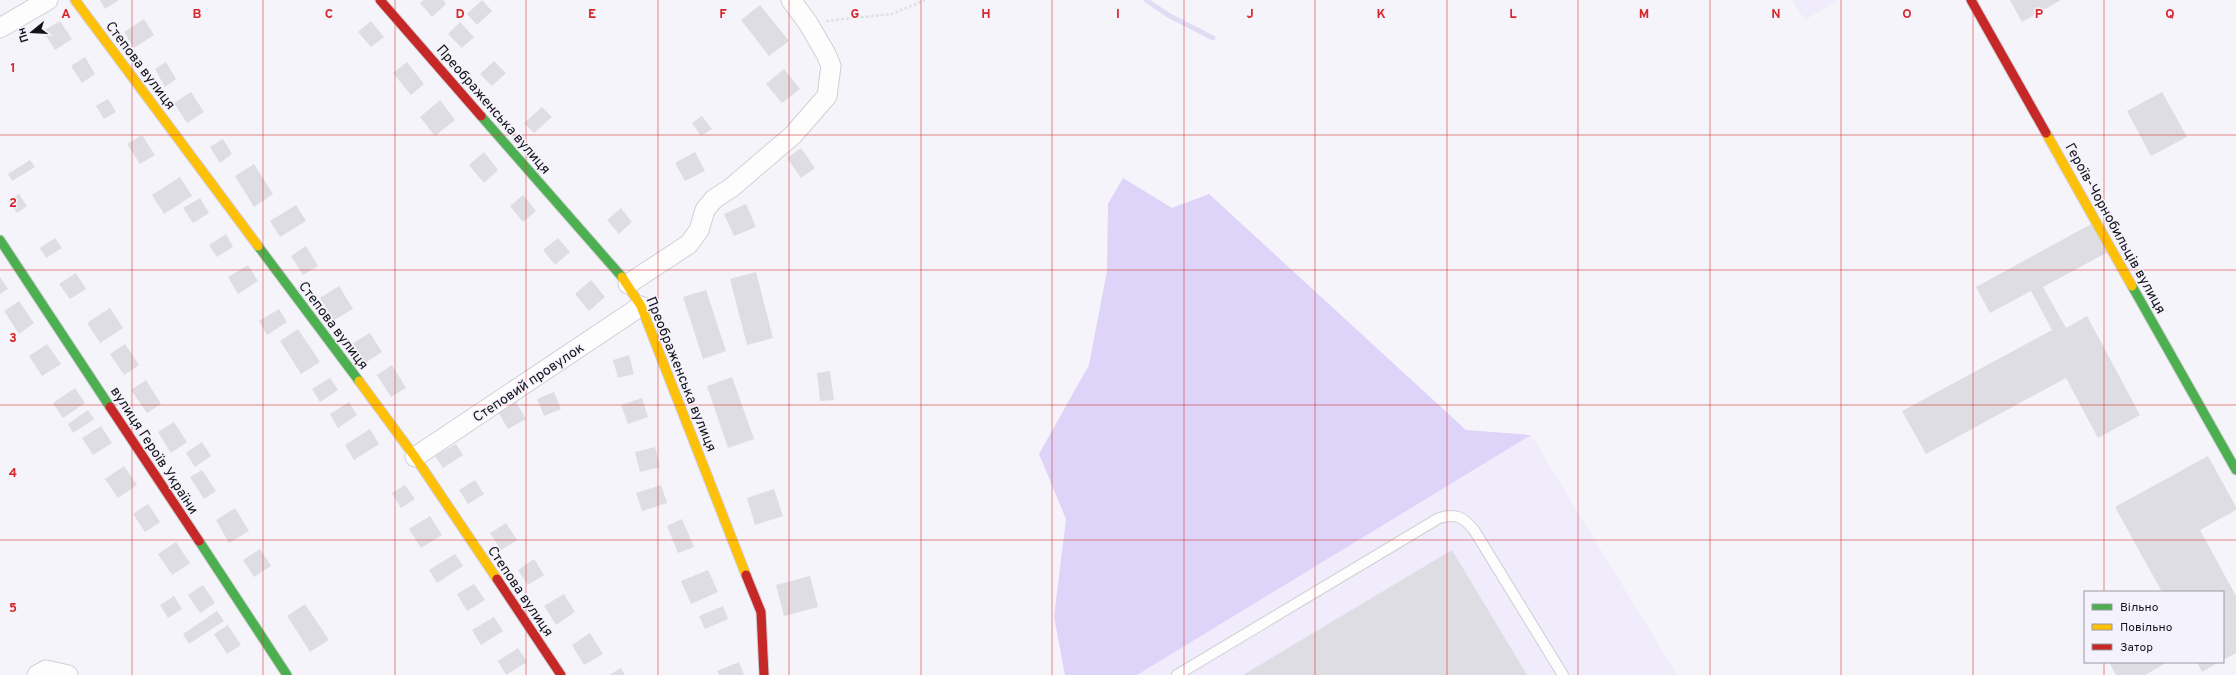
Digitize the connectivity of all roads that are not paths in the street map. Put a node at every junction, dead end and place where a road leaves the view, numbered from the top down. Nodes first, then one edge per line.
1 (48, 0) edge
2 (75, 0) edge
3 (380, 0) edge
4 (791, 0) edge
5 (1971, 0) edge
6 (0, 28) edge
7 (0, 240) edge
8 (628, 284) junction
9 (641, 306) junction
10 (415, 457) junction
11 (2236, 470) edge
12 (37, 675) edge
13 (68, 675) edge
14 (287, 675) edge
15 (561, 675) edge
16 (764, 675) edge
17 (1178, 675) edge
18 (1563, 675) edge

1 - 6 street
2 - 10 street, Степова вулиця
3 - 8 street, Преображенська вулиця
4 - 8 street
5 - 11 street, Героїв-Чорнобильців вулиця
7 - 14 street, вулиця Героїв України
8 - 9 street, Преображенська вулиця
9 - 10 street, Степовий провулок
9 - 16 street, Преображенська вулиця
10 - 15 street, Степова вулиця
12 - 13 street
17 - 18 lane

